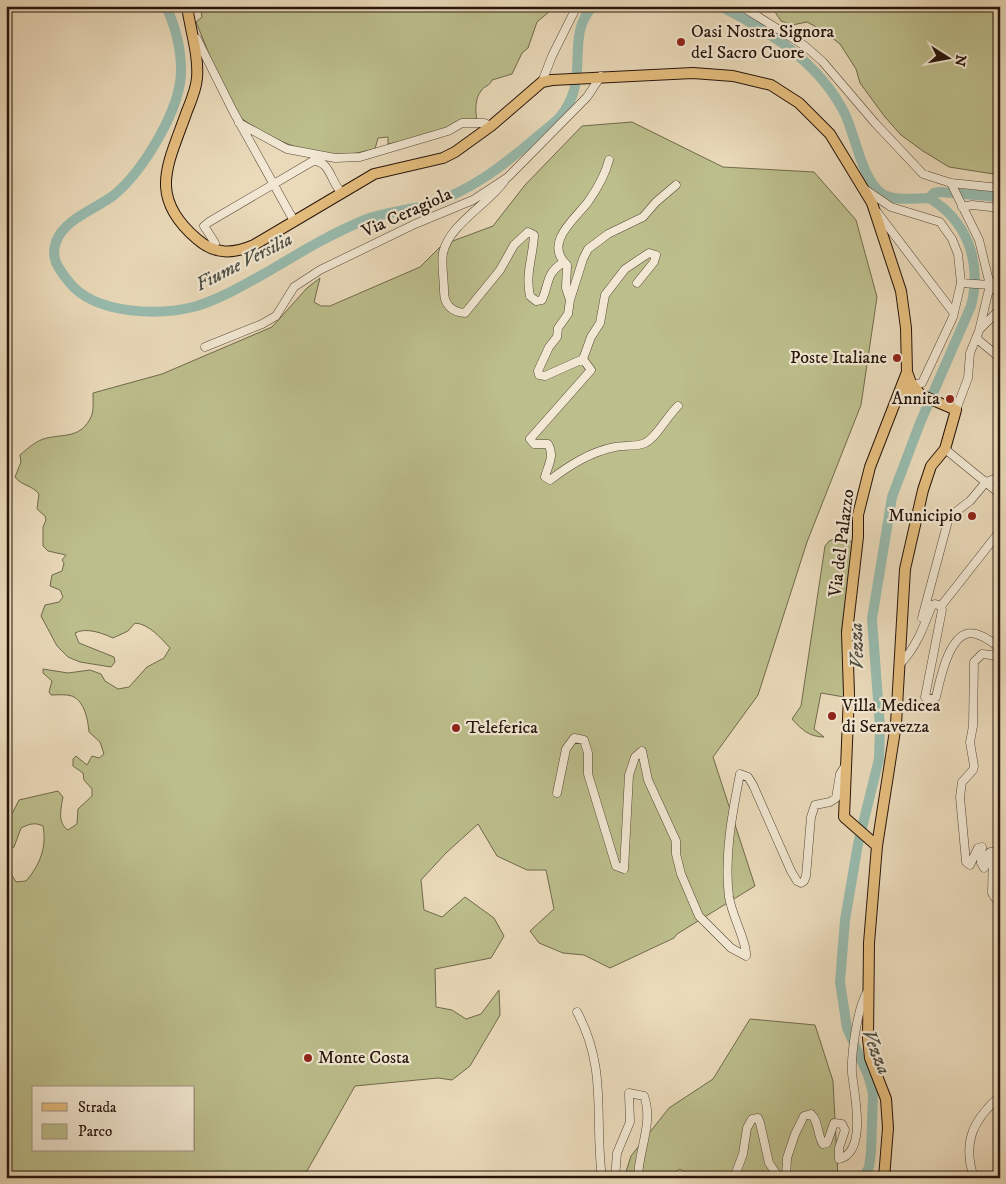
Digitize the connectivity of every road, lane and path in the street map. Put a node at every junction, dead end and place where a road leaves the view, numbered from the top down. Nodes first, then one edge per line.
1 (187, 6) edge
2 (577, 6) edge
3 (741, 6) edge
4 (188, 18) junction
5 (601, 76) junction
6 (547, 81) junction
7 (239, 123) junction
8 (491, 126) junction
9 (609, 160) dead end
10 (508, 177) junction
11 (273, 184) junction
12 (676, 185) dead end
13 (952, 185) junction
14 (1000, 188) edge
15 (866, 190) junction
16 (342, 192) junction
17 (961, 205) junction
18 (874, 208) junction
19 (1000, 208) edge
20 (294, 222) junction
21 (215, 243) dead end
22 (564, 262) junction
23 (1000, 278) edge
24 (637, 283) dead end
25 (962, 283) junction
26 (987, 284) junction
27 (1000, 295) edge
28 (570, 300) junction
29 (1000, 309) edge
30 (953, 312) junction
31 (978, 335) junction
32 (205, 347) dead end
33 (1000, 358) edge
34 (583, 359) junction
35 (907, 386) junction
36 (678, 406) dead end
37 (956, 410) junction
38 (945, 449) junction
39 (1000, 477) edge
40 (986, 482) junction
41 (1000, 494) edge
42 (1000, 531) edge
43 (941, 606) junction
44 (922, 632) junction
45 (1000, 648) edge
46 (1000, 656) edge
47 (900, 664) junction
48 (846, 764) junction
49 (557, 793) dead end
50 (873, 843) junction
51 (1000, 889) edge
52 (868, 990) junction
53 (577, 1012) dead end
54 (1000, 1096) edge
55 (602, 1178) edge
56 (615, 1178) edge
57 (638, 1178) edge
58 (676, 1178) edge
59 (686, 1178) edge
60 (734, 1178) edge
61 (884, 1178) edge
62 (974, 1178) edge

1 - 4 main road
2 - 6 street
3 - 13 street
4 - 7 street
4 - 20 main road
5 - 6 main road, Via del Palazzo
5 - 10 street, Via Ceragiola
5 - 15 main road, Via del Palazzo
6 - 8 main road
7 - 8 street
7 - 11 street
8 - 16 main road
9 - 22 street
10 - 22 street
10 - 32 street, Via Ceragiola
11 - 16 street
11 - 20 street
11 - 21 street
12 - 28 street
13 - 14 street
13 - 17 street
15 - 18 main road, Via del Palazzo
15 - 25 street
16 - 20 main road
17 - 19 street
17 - 26 street
18 - 30 street
18 - 35 main road, Via del Palazzo
22 - 28 street
23 - 26 street
24 - 34 street
25 - 26 street
25 - 30 street
26 - 27 street
26 - 31 street
28 - 34 street
29 - 31 street
30 - 35 street
31 - 33 street
31 - 37 street
34 - 36 street
35 - 37 main road
35 - 48 main road, Via del Palazzo
37 - 38 main road
38 - 40 street
38 - 47 main road
39 - 40 street
40 - 41 street
40 - 44 street
42 - 43 street
43 - 44 street
43 - 45 street
44 - 47 street
46 - 51 street
47 - 50 main road
48 - 49 street
48 - 50 main road, Via del Palazzo
50 - 52 main road
52 - 60 street
52 - 61 main road
53 - 55 street
54 - 62 street
56 - 57 street
58 - 59 street

